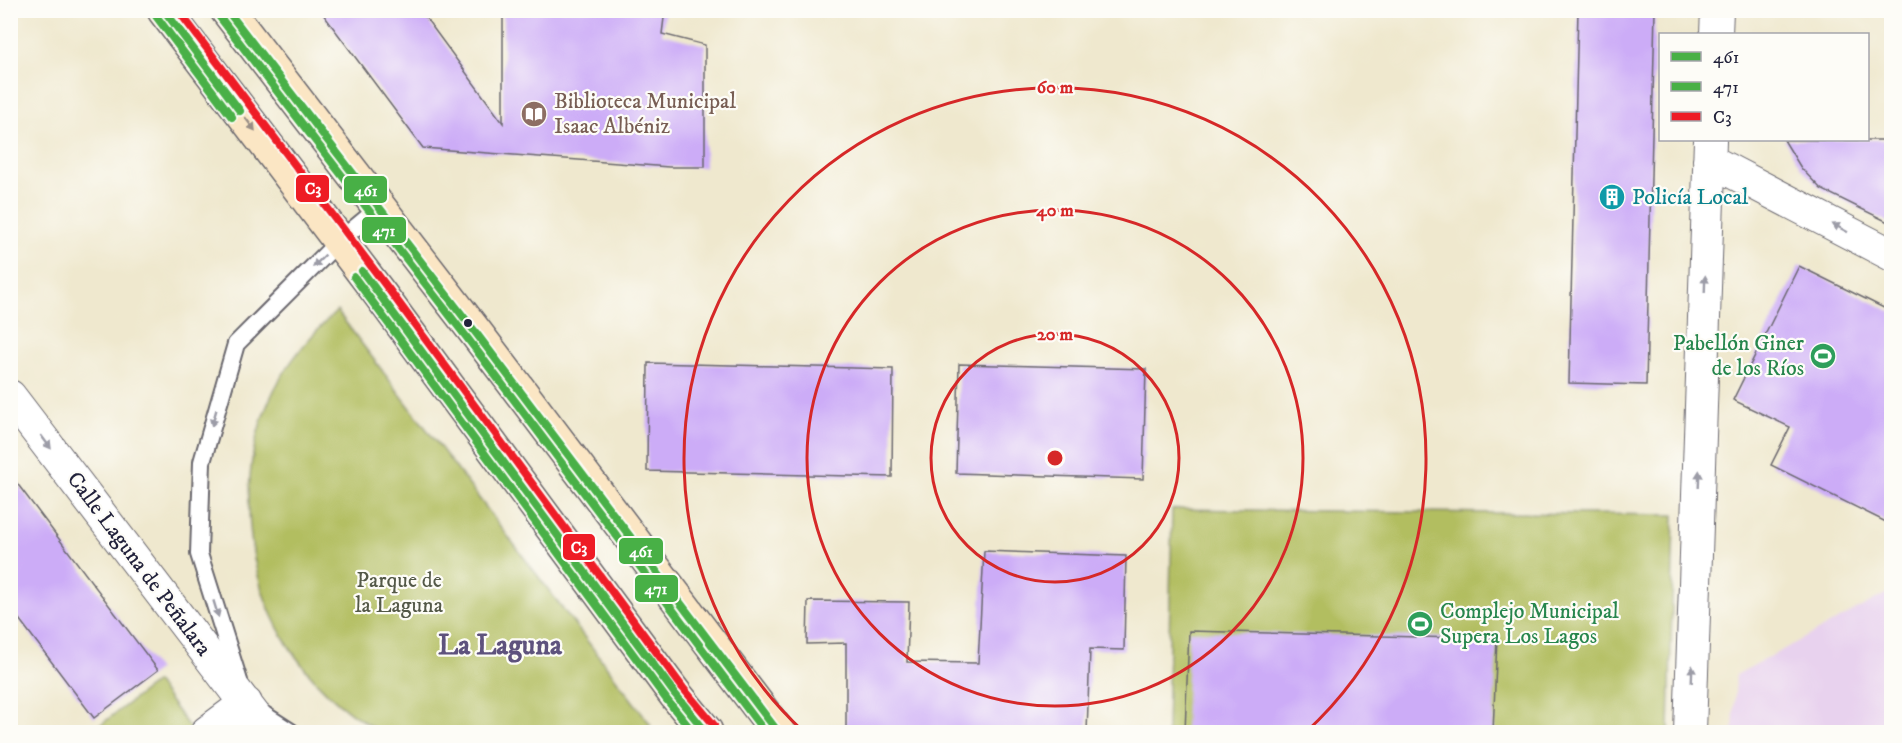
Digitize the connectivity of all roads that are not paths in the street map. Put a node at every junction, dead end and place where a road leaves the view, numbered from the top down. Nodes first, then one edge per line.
1 (164, 10) edge
2 (227, 10) edge
3 (1717, 10) edge
4 (1716, 33) edge
5 (1710, 150) edge
6 (379, 208) junction
7 (338, 242) junction
8 (1892, 255) edge
9 (10, 396) edge
10 (246, 703) junction
11 (207, 732) edge
12 (267, 732) edge
13 (291, 732) edge
14 (706, 732) edge
15 (778, 732) edge
16 (1690, 732) edge

1 -> 7 main road
2 - 6 main road
3 - 4 street
8 -> 5 street
16 -> 5 street
6 - 7 lane
6 - 15 main road
7 -> 10 lane
7 - 14 main road
9 -> 10 street, Calle Laguna de Peñalara
10 - 11 street
10 - 12 street, Calle Laguna de Peñalara
10 - 13 lane

